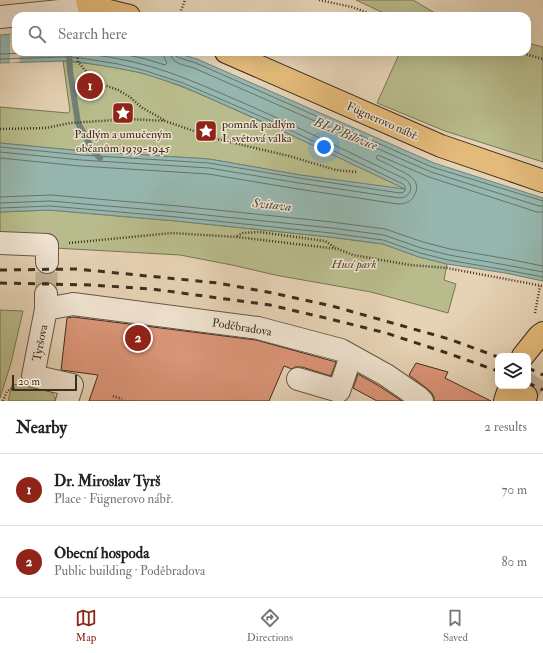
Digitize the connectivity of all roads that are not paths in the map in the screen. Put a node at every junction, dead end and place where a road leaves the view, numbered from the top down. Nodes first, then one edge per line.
1 (88, 4) edge
2 (34, 12) edge
3 (113, 12) edge
4 (12, 15) edge
5 (0, 17) edge
6 (235, 56) edge
7 (543, 181) edge
8 (0, 243) edge
9 (47, 254) road end
10 (46, 302) joint
11 (539, 323) edge
12 (526, 353) edge
13 (351, 356) junction
14 (298, 379) dead end
15 (67, 401) edge
16 (422, 401) edge

1 - 2 street
1 - 3 main road
4 - 5 street
6 - 7 main road, Fügnerovo nábř.
8 - 9 street
10 - 13 street, Poděbradova
10 - 15 street, Tyršova
11 - 12 main road
13 - 14 street
13 - 16 street, Poděbradova

